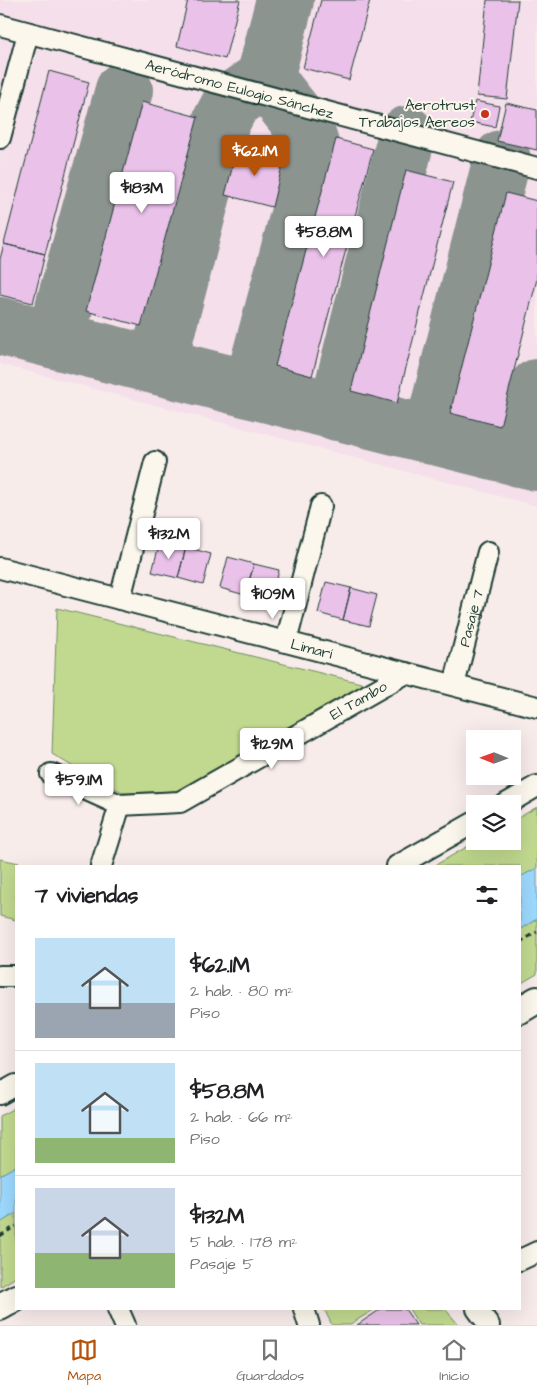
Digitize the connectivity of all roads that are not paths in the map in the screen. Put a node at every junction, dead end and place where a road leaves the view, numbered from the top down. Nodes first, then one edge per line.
1 (0, 25) edge
2 (28, 33) junction
3 (0, 138) edge
4 (537, 168) edge
5 (155, 462) dead end
6 (321, 506) dead end
7 (488, 552) dead end
8 (0, 568) edge
9 (120, 599) junction
10 (286, 642) junction
11 (406, 673) junction
12 (454, 685) junction
13 (537, 707) edge
14 (51, 774) dead end
15 (537, 786) edge
16 (521, 795) edge
17 (120, 805) junction
18 (466, 827) edge
19 (101, 865) edge
20 (399, 865) edge
21 (0, 976) edge
22 (15, 976) edge
23 (537, 1000) edge
24 (521, 1009) edge
25 (15, 1086) edge
26 (0, 1094) edge
27 (537, 1252) edge
28 (521, 1260) edge
29 (15, 1299) edge
30 (0, 1307) edge
31 (118, 1310) edge
32 (304, 1310) edge
33 (477, 1310) edge
34 (125, 1325) edge
35 (310, 1325) edge
36 (489, 1325) edge

1 - 2 street, Aeródromo Eulogio Sánchez
2 - 3 street
2 - 4 street, Aeródromo Eulogio Sánchez
5 - 9 street
6 - 10 street
7 - 12 street, Pasaje 7
8 - 9 street, Limarí
9 - 10 street, Limarí
10 - 11 street, Limarí
11 - 12 street, Limarí
11 - 17 street, El Tambo
12 - 13 street, Limarí
14 - 17 street, El Tambo
15 - 16 street
17 - 19 street
18 - 20 street
21 - 22 street
23 - 24 main road
25 - 26 street
27 - 28 street
29 - 30 main road
31 - 34 street
32 - 35 street
33 - 36 street

